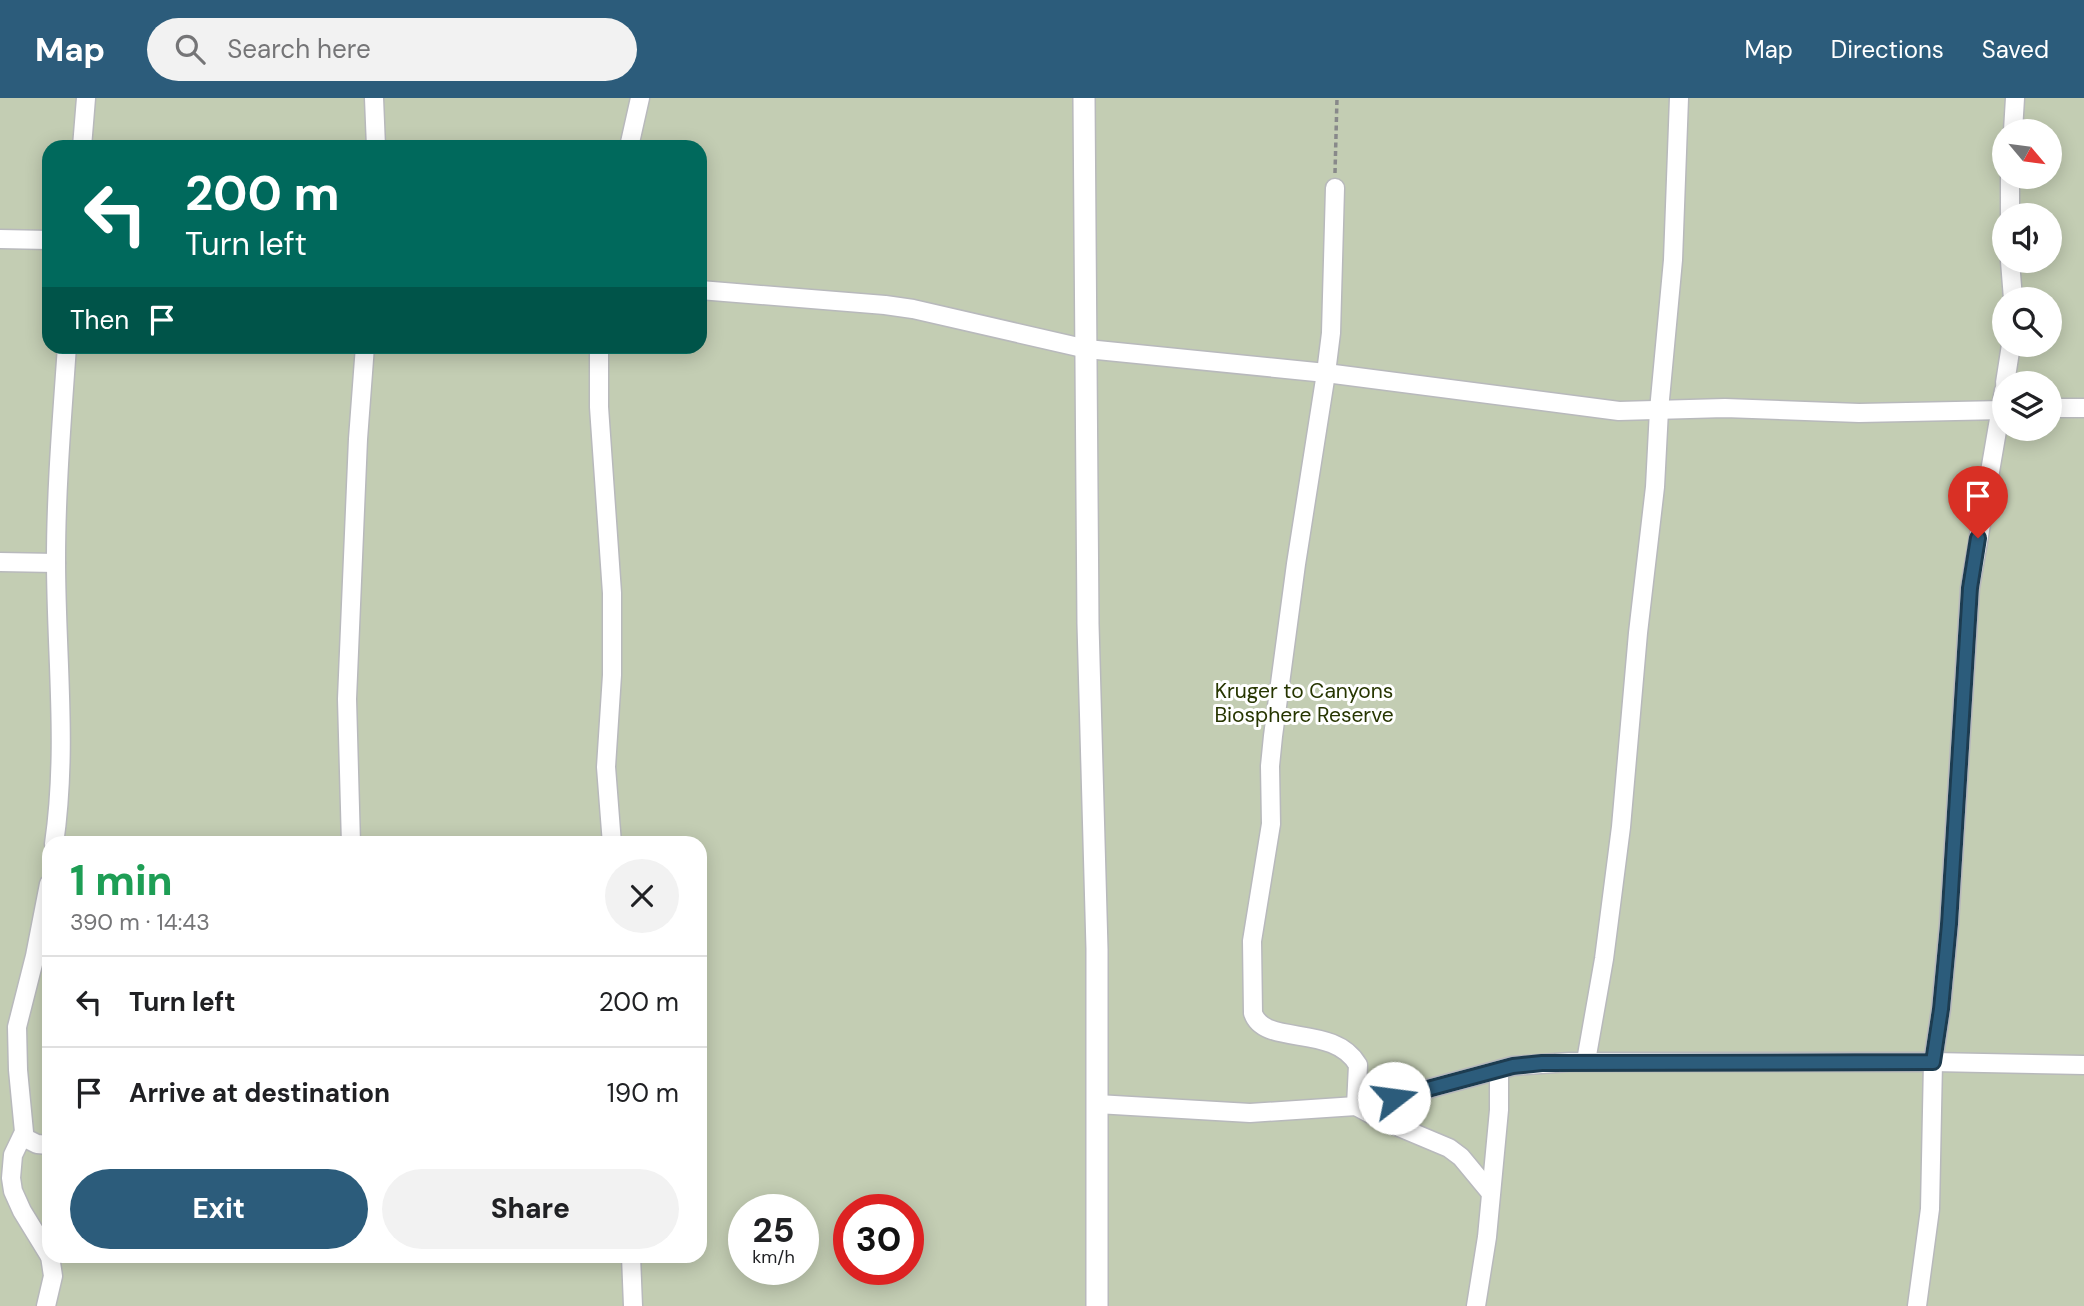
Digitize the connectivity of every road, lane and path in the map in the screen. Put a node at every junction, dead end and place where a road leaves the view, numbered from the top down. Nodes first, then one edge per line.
1 (86, 98) edge
2 (374, 98) edge
3 (640, 98) edge
4 (1084, 98) edge
5 (1337, 98) edge
6 (1679, 98) edge
7 (2015, 98) edge
8 (2014, 119) edge
9 (83, 140) edge
10 (376, 140) edge
11 (631, 140) edge
12 (1335, 188) joint
13 (0, 239) edge
14 (42, 240) edge
15 (707, 290) edge
16 (1087, 349) junction
17 (66, 354) edge
18 (364, 354) edge
19 (599, 354) edge
20 (1326, 373) junction
21 (2062, 408) edge
22 (2084, 408) edge
23 (1659, 410) junction
24 (1992, 410) edge
25 (1997, 441) edge
26 (0, 562) edge
27 (56, 563) junction
28 (55, 836) edge
29 (351, 836) edge
30 (611, 836) edge
31 (42, 920) edge
32 (1586, 1061) junction
33 (1933, 1062) junction
34 (2084, 1065) edge
35 (1499, 1070) junction
36 (1097, 1104) junction
37 (1356, 1105) junction
38 (23, 1137) junction
39 (42, 1144) edge
40 (1490, 1192) junction
41 (42, 1244) edge
42 (50, 1263) edge
43 (631, 1263) edge
44 (46, 1306) edge
45 (633, 1306) edge
46 (1097, 1306) edge
47 (1476, 1306) edge
48 (1917, 1306) edge

1 - 9 street
2 - 10 street
3 - 11 street
4 - 16 street
5 - 12 path
6 - 23 street
7 - 8 street
12 - 20 street
13 - 14 street
15 - 16 street
16 - 20 street
16 - 36 street
17 - 27 street
18 - 29 street
19 - 30 street
20 - 23 street
20 - 37 street
21 - 22 street
23 - 24 street
23 - 32 street
25 - 33 street
26 - 27 street
27 - 28 street
31 - 38 street
32 - 33 street
32 - 35 street
33 - 34 street
33 - 48 street
35 - 37 street
35 - 40 street
36 - 37 street
36 - 46 street
37 - 40 street
38 - 39 street
38 - 41 street
40 - 47 street
42 - 44 street
43 - 45 street

